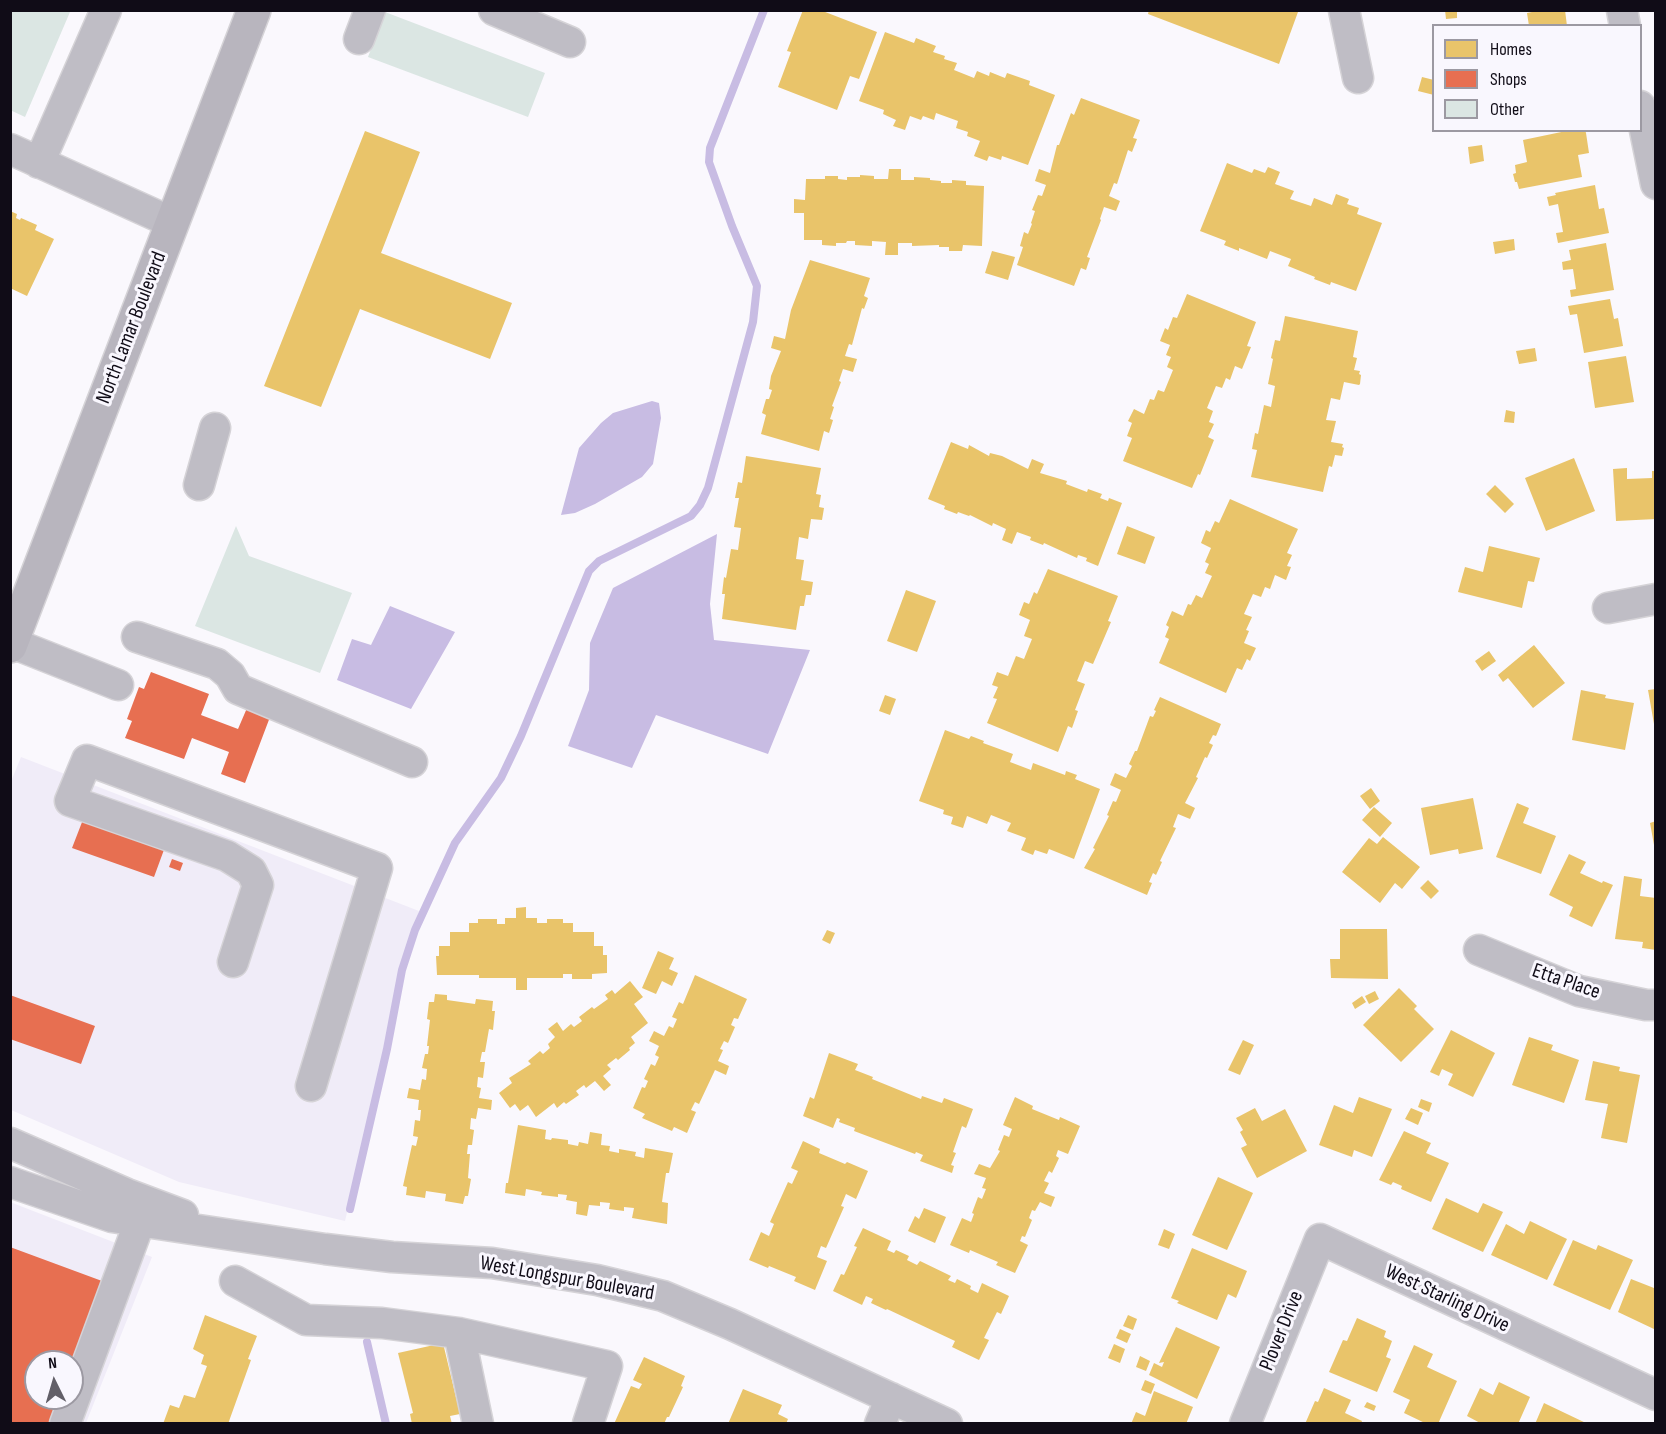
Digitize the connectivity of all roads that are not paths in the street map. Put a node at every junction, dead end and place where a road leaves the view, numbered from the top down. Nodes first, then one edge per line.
1 (106, 10) edge
2 (370, 10) edge
3 (494, 10) edge
4 (1344, 10) edge
5 (246, 13) edge
6 (359, 39) dead end
7 (570, 42) dead end
8 (1358, 78) dead end
9 (1642, 111) edge
10 (10, 150) edge
11 (39, 163) junction
12 (1656, 184) edge
13 (173, 223) junction
14 (215, 428) dead end
15 (199, 485) dead end
16 (1656, 599) edge
17 (1608, 608) dead end
18 (137, 637) dead end
19 (11, 644) edge
20 (118, 685) dead end
21 (412, 762) dead end
22 (1479, 950) dead end
23 (233, 962) dead end
24 (1656, 1005) edge
25 (311, 1086) dead end
26 (10, 1143) edge
27 (10, 1182) edge
28 (140, 1221) junction
29 (234, 1234) junction
30 (1320, 1239) joint
31 (235, 1281) dead end
32 (459, 1333) junction
33 (1656, 1395) edge
34 (885, 1411) edge
35 (582, 1423) edge
36 (65, 1424) edge
37 (478, 1424) edge
38 (947, 1424) edge
39 (1245, 1424) edge

1 - 11 street
2 - 6 street
3 - 7 street
4 - 8 street
5 - 13 main road, North Lamar Boulevard
9 - 12 street
10 - 11 street
11 - 13 street
13 - 19 main road, North Lamar Boulevard
14 - 15 street
16 - 17 street
18 - 21 street
19 - 20 street
22 - 24 street, Etta Place
23 - 25 street
26 - 29 street, West Longspur Boulevard
27 - 28 street, West Longspur Boulevard
28 - 29 street, West Longspur Boulevard
28 - 36 street
29 - 34 street, West Longspur Boulevard
30 - 33 street, West Starling Drive
30 - 39 street, Plover Drive
31 - 32 street
32 - 35 street
32 - 37 street
34 - 38 street, West Longspur Boulevard

